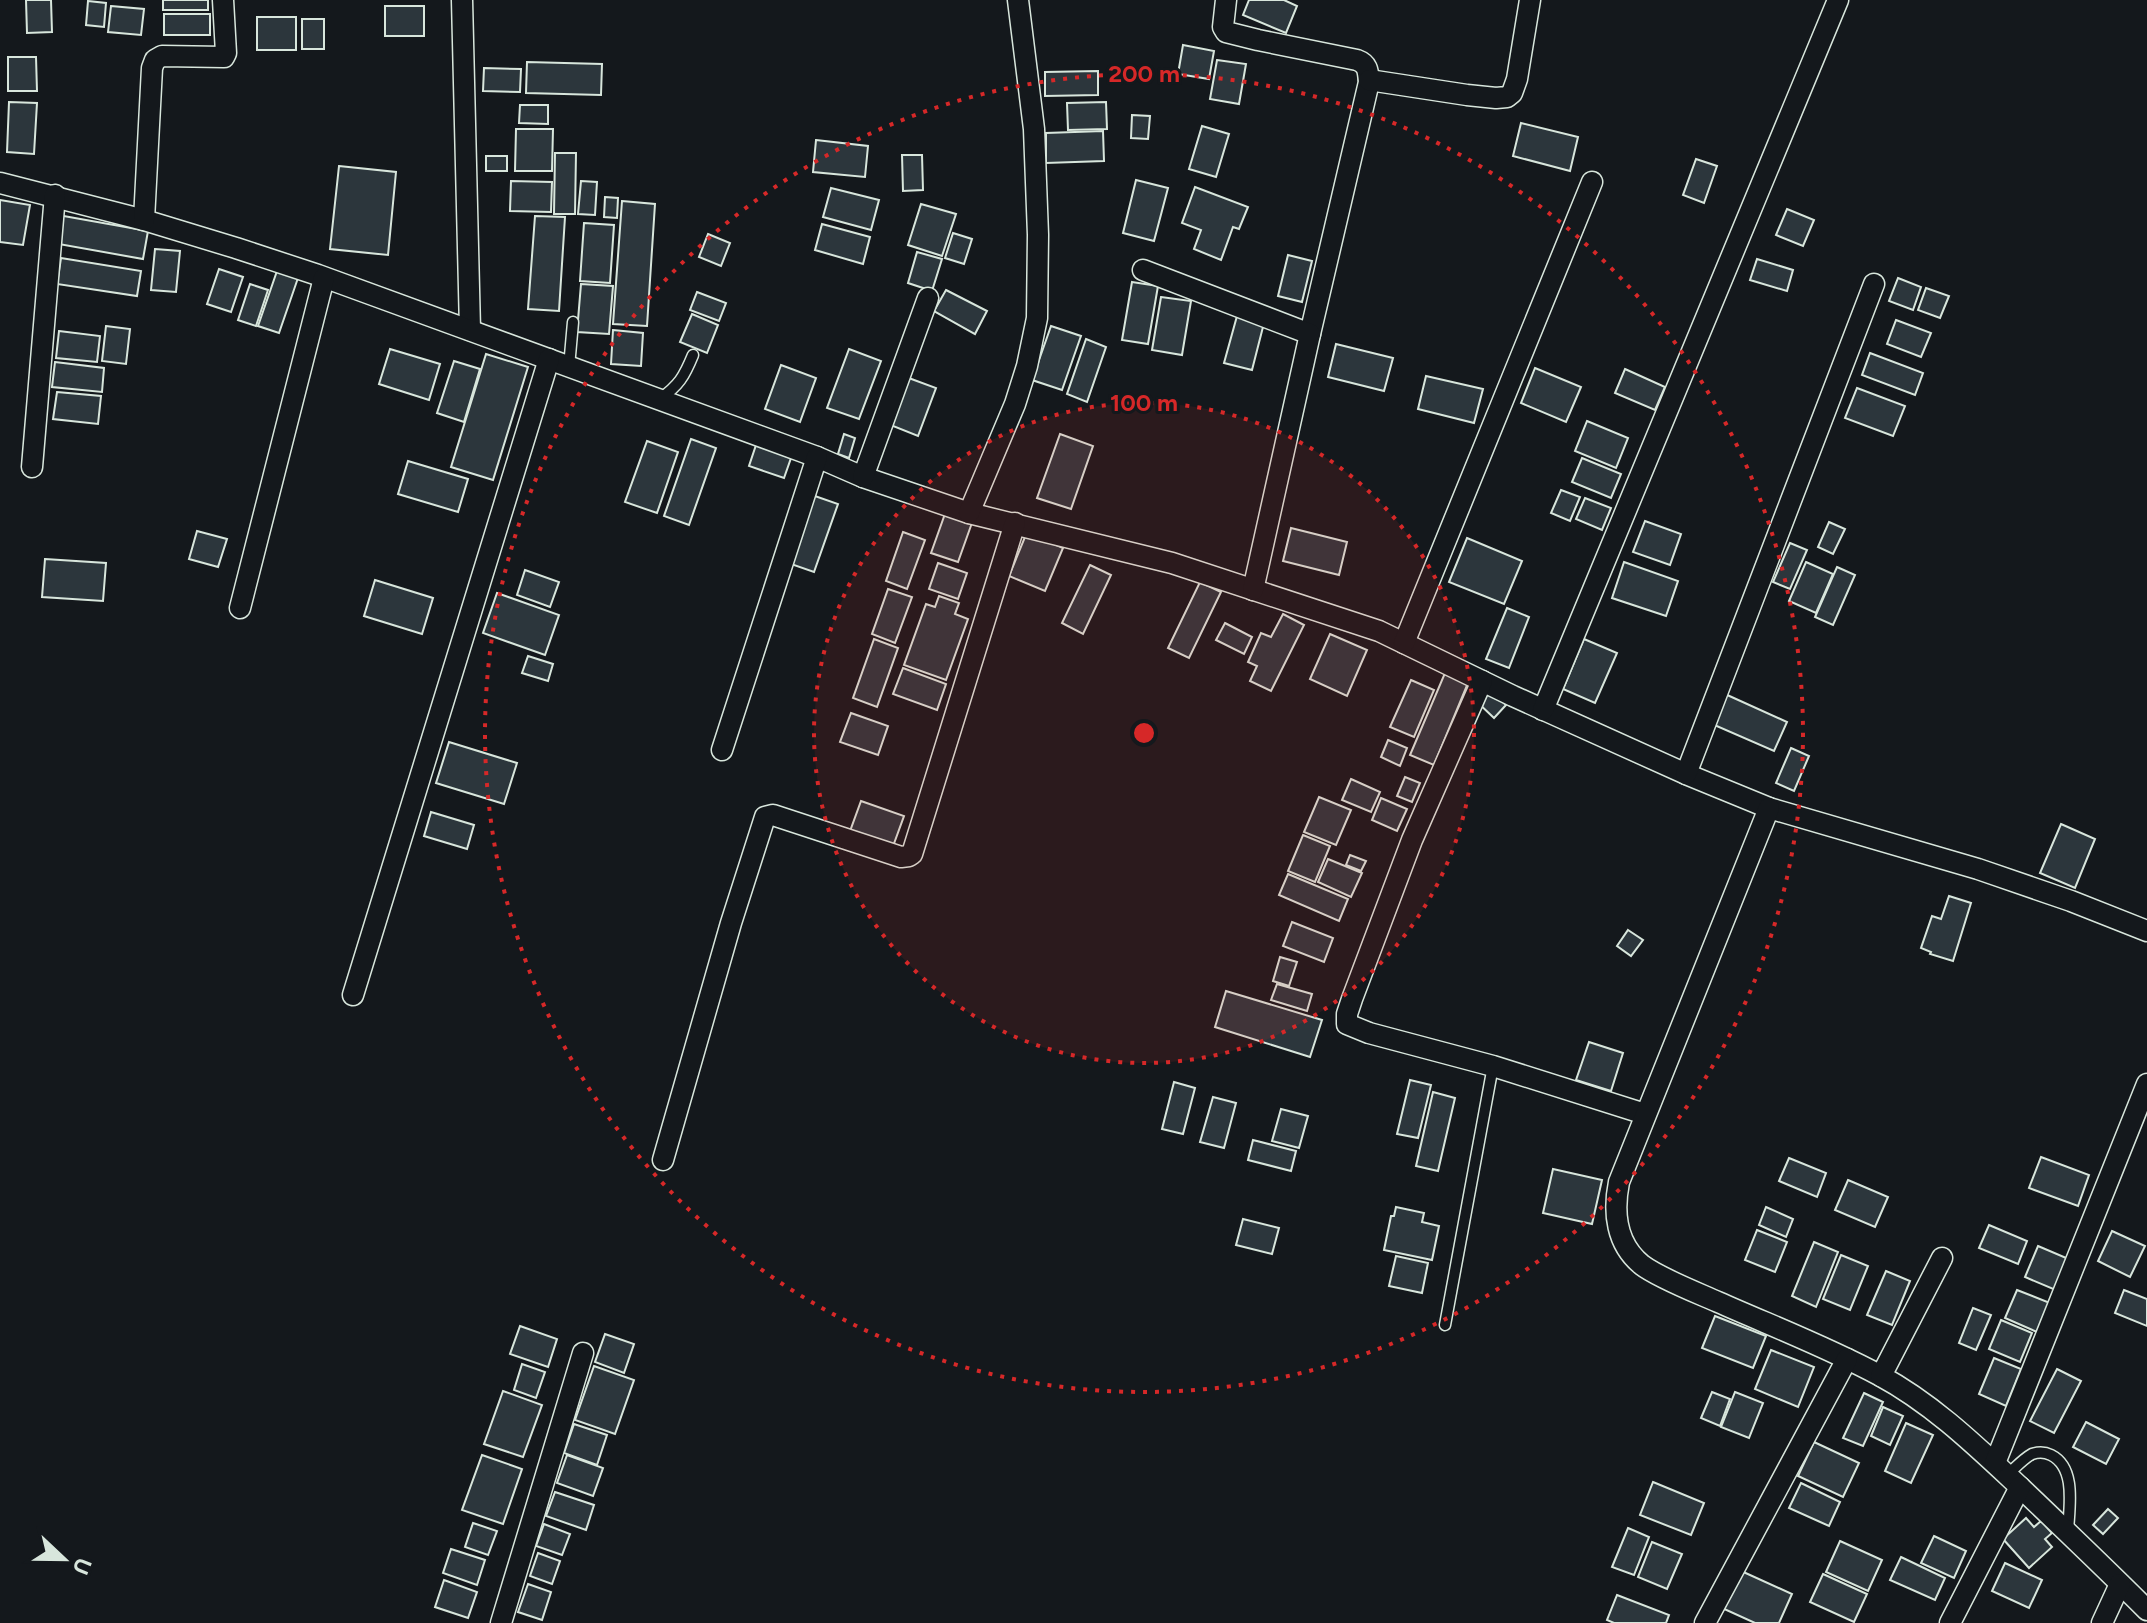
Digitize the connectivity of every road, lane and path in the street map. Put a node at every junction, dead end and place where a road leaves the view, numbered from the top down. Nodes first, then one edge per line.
1 (223, 0) edge
2 (462, 0) edge
3 (1018, 0) edge
4 (1226, 0) edge
5 (1530, 0) edge
6 (1838, 0) edge
7 (1369, 80) junction
8 (1592, 182) dead end
9 (0, 183) edge
10 (55, 195) junction
11 (144, 220) junction
12 (1143, 270) dead end
13 (324, 278) junction
14 (1874, 284) dead end
15 (928, 298) dead end
16 (573, 322) dead end
17 (470, 330) junction
18 (1310, 334) junction
19 (693, 355) dead end
20 (549, 359) junction
21 (569, 367) junction
22 (660, 399) junction
23 (817, 457) junction
24 (32, 467) dead end
25 (863, 477) junction
26 (969, 513) junction
27 (1015, 523) junction
28 (1253, 590) junction
29 (240, 608) dead end
30 (1404, 643) junction
31 (1482, 681) junction
32 (1543, 710) junction
33 (722, 750) dead end
34 (1686, 774) junction
35 (1769, 808) junction
36 (2147, 931) edge
37 (353, 995) dead end
38 (1493, 1066) junction
39 (2147, 1084) edge
40 (1645, 1114) junction
41 (663, 1160) dead end
42 (1942, 1258) dead end
43 (1445, 1325) dead end
44 (583, 1353) dead end
45 (1847, 1359) junction
46 (1881, 1376) junction
47 (2007, 1475) junction
48 (2068, 1532) junction
49 (2120, 1584) junction
50 (2147, 1610) edge
51 (501, 1623) edge
52 (1705, 1623) edge
53 (1950, 1623) edge
54 (2102, 1623) edge

1 - 11 street
2 - 17 street
3 - 26 street
4 - 7 street
5 - 7 street
6 - 32 street
7 - 18 street
8 - 30 street
9 - 10 street
10 - 11 street
10 - 24 street
11 - 13 street
12 - 18 street
13 - 17 street
13 - 29 street
14 - 34 street
15 - 25 street
16 - 21 lane
17 - 20 street
18 - 28 street
19 - 22 lane
20 - 21 street
20 - 37 street
21 - 22 street
22 - 23 street
23 - 25 street
23 - 33 street
25 - 26 street
26 - 27 street
27 - 28 street
27 - 41 street
28 - 30 street
30 - 31 street
31 - 32 street
31 - 38 street
32 - 34 street
34 - 35 street
35 - 36 street
35 - 40 street
38 - 40 street
38 - 43 lane
39 - 47 street
40 - 45 street
42 - 46 street
44 - 51 street
45 - 46 street
45 - 52 street
46 - 47 street
47 - 48 street
47 - 48 lane
47 - 53 street
48 - 49 street
49 - 50 street
49 - 54 street

